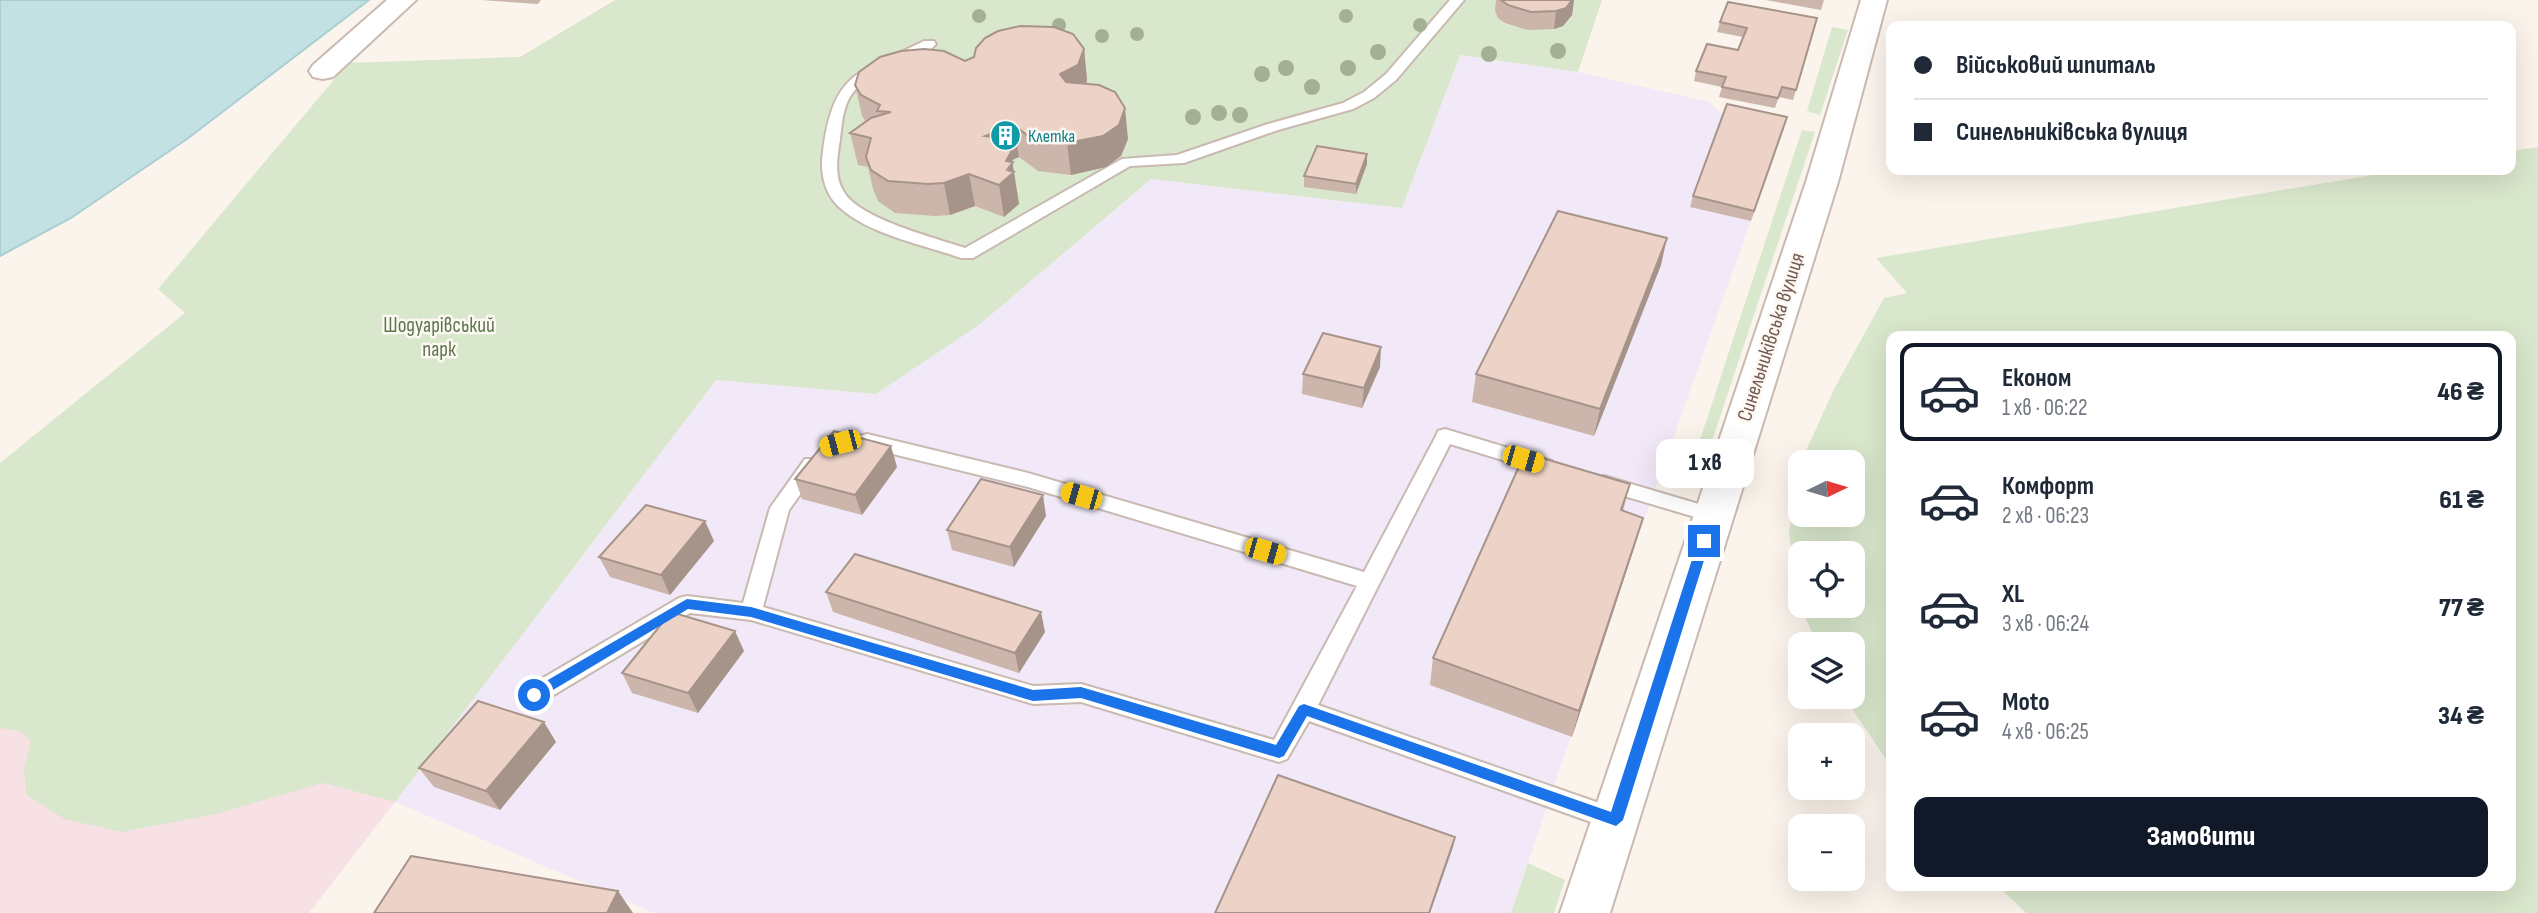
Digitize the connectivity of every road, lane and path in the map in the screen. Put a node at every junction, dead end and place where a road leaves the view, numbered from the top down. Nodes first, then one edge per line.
1 (403, 0) edge
2 (1457, 0) edge
3 (1874, 0) edge
4 (929, 44) dead end
5 (323, 71) dead end
6 (845, 442) edge
7 (824, 447) edge
8 (1562, 471) edge
9 (1588, 478) edge
10 (1712, 515) junction
11 (1370, 582) junction
12 (751, 612) junction
13 (534, 695) dead end
14 (1304, 710) junction
15 (1616, 820) junction
16 (1585, 913) edge

1 - 5 street
2 - 4 lane
3 - 10 street, Синельниківська вулиця
6 - 11 lane
7 - 12 lane
8 - 11 lane
9 - 10 lane
10 - 15 street, Синельниківська вулиця
11 - 14 lane
12 - 13 lane
12 - 14 lane
14 - 15 lane
15 - 16 street, Синельниківська вулиця

